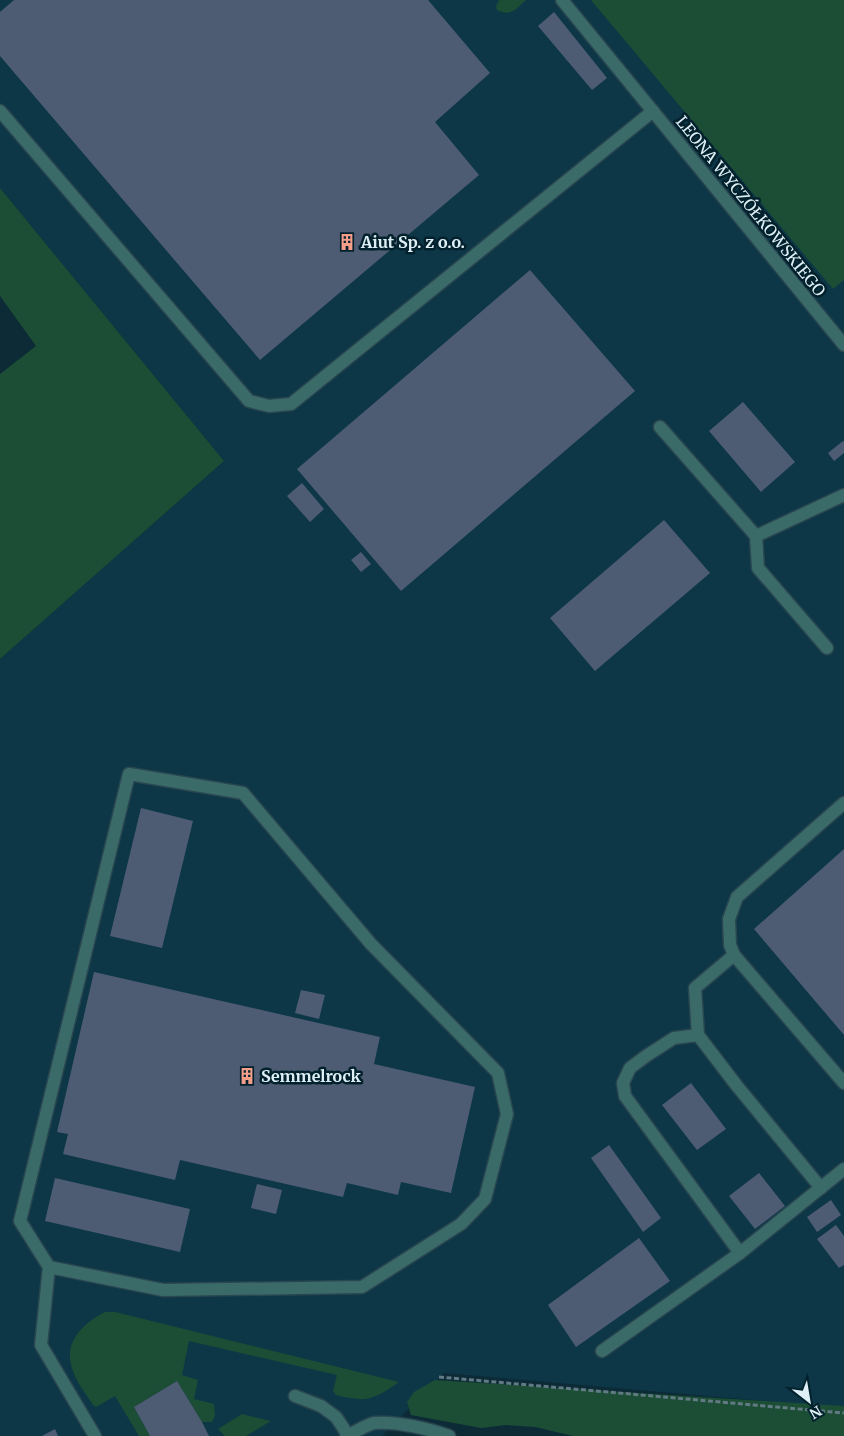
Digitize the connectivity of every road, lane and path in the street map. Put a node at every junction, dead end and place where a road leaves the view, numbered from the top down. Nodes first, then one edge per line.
1 (562, 0) edge
2 (0, 111) edge
3 (653, 111) junction
4 (844, 345) edge
5 (660, 427) dead end
6 (844, 495) edge
7 (756, 536) junction
8 (827, 648) dead end
9 (844, 803) edge
10 (734, 955) junction
11 (698, 1035) junction
12 (844, 1083) edge
13 (844, 1169) edge
14 (821, 1188) junction
15 (740, 1253) junction
16 (49, 1267) junction
17 (602, 1351) dead end
18 (440, 1377) dead end
19 (295, 1396) dead end
20 (844, 1413) edge
21 (95, 1436) edge
22 (347, 1436) edge
23 (449, 1436) edge

1 - 3 lane, LEONA WYCZÓŁKOWSKIEGO
2 - 3 lane
3 - 4 lane, LEONA WYCZÓŁKOWSKIEGO
5 - 7 lane
6 - 7 lane
7 - 8 lane
9 - 10 lane
10 - 11 lane
10 - 12 lane
11 - 14 lane
11 - 15 lane
13 - 14 lane
14 - 15 lane
15 - 17 lane
16 - 16 lane
16 - 21 lane
18 - 20 path
19 - 22 lane
22 - 23 lane

